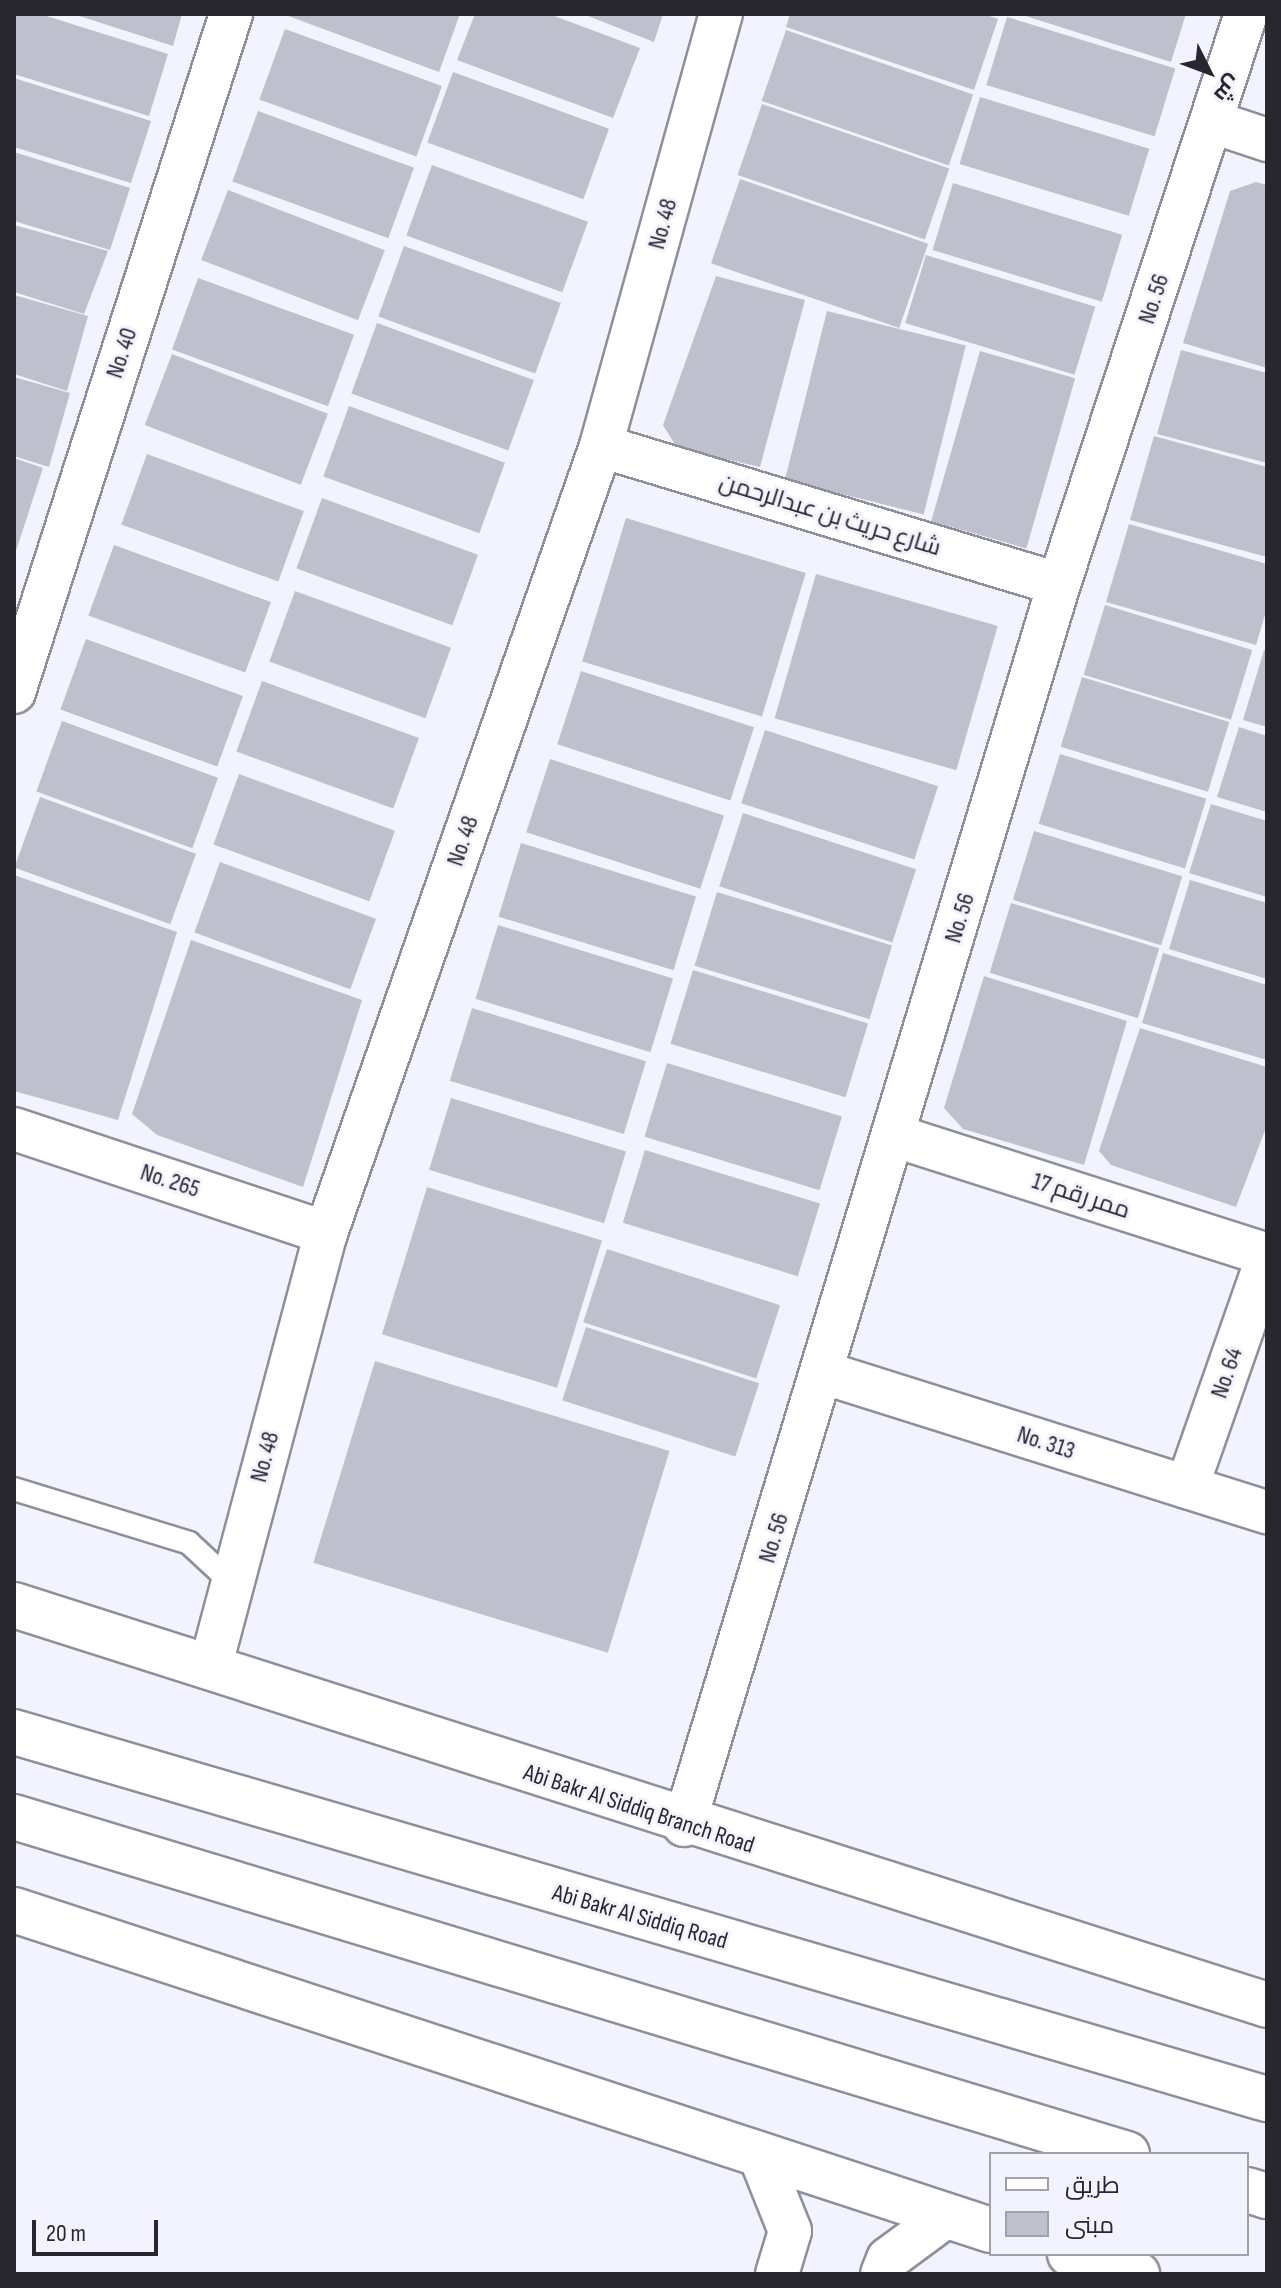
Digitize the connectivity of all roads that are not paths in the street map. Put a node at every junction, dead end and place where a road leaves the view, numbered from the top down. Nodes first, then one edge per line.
1 (231, 14) edge
2 (721, 14) edge
3 (1246, 14) edge
4 (1213, 122) junction
5 (1267, 140) edge
6 (601, 446) junction
7 (1059, 584) junction
8 (14, 692) edge
9 (14, 1129) edge
10 (895, 1136) junction
11 (326, 1233) junction
12 (1267, 1257) edge
13 (825, 1373) junction
14 (1187, 1487) junction
15 (14, 1489) edge
16 (1267, 1512) edge
17 (231, 1582) junction
18 (14, 1605) edge
19 (210, 1668) junction
20 (14, 1732) edge
21 (30, 1822) edge
22 (684, 1825) junction
23 (14, 1910) edge
24 (1267, 2005) edge
25 (1267, 2099) edge
26 (1120, 2152) edge
27 (762, 2161) junction
28 (945, 2217) junction
29 (989, 2229) edge
30 (1077, 2256) edge
31 (777, 2274) edge
32 (882, 2274) edge
33 (1137, 2274) edge

1 - 8 street, No. 40
2 - 6 street, No. 48
3 - 4 street, No. 56
4 - 5 street
4 - 7 street, No. 56
6 - 7 street, شارع حريث بن عبدالرحمن
6 - 11 street, No. 48
7 - 10 street, No. 56
9 - 11 street, No. 265
10 - 12 street, ممر رقم 17
10 - 13 street, No. 56
11 - 17 street, No. 48
12 - 14 street, No. 64
13 - 14 street, No. 313
13 - 22 street, No. 56
14 - 16 street, No. 313
15 - 17 lane
17 - 19 street, No. 48
18 - 19 main road, Abi Bakr Al Siddiq Branch Road
19 - 22 main road, Abi Bakr Al Siddiq Branch Road
20 - 25 main road, Abi Bakr Al Siddiq Road
21 - 26 main road
22 - 24 main road, Abi Bakr Al Siddiq Branch Road
23 - 27 main road
27 - 28 main road
27 - 31 street
28 - 29 main road
28 - 32 street
30 - 33 main road

